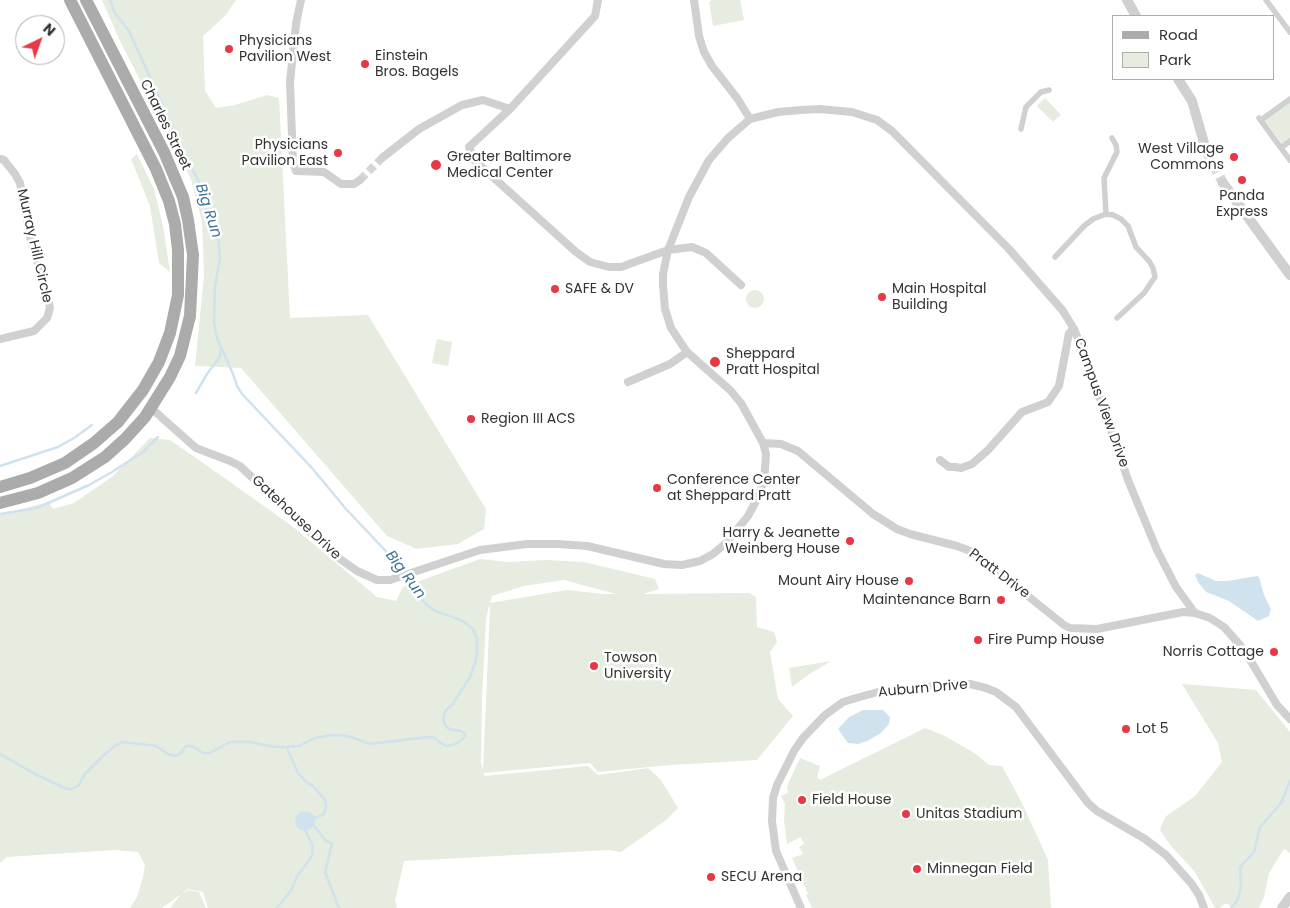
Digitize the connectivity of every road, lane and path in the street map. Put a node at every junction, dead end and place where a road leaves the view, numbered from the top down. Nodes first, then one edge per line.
1 (70, 0) edge
2 (86, 0) edge
3 (301, 0) edge
4 (598, 0) edge
5 (694, 0) edge
6 (1127, 0) edge
7 (1266, 0) edge
8 (1135, 15) edge
9 (1290, 32) edge
10 (1179, 80) edge
11 (1049, 90) dead end
12 (1290, 99) edge
13 (510, 108) junction
14 (750, 120) junction
15 (1021, 129) dead end
16 (1112, 138) dead end
17 (1290, 141) edge
18 (1281, 148) junction
19 (1206, 150) tunnel mouth
20 (382, 158) tunnel mouth
21 (0, 159) edge
22 (1290, 160) edge
23 (360, 180) tunnel mouth
24 (1222, 184) tunnel mouth
25 (1106, 214) junction
26 (668, 250) junction
27 (1055, 257) dead end
28 (1290, 275) edge
29 (741, 286) dead end
30 (174, 317) junction
31 (1117, 318) dead end
32 (1074, 329) junction
33 (0, 339) edge
34 (687, 352) junction
35 (628, 382) dead end
36 (151, 408) junction
37 (103, 436) junction
38 (763, 443) junction
39 (940, 460) dead end
40 (0, 487) edge
41 (0, 503) edge
42 (1196, 613) junction
43 (1290, 719) edge
44 (1290, 897) edge
45 (801, 908) edge
46 (1204, 908) edge
47 (1282, 908) edge

1 - 30 main road, Charles Street
2 - 36 main road, Charles Street
3 - 23 street
4 - 13 street
5 - 14 street
6 - 8 street
7 - 9 street
10 - 19 street
11 - 15 street
12 - 18 street
13 - 20 street
13 - 26 street
14 - 26 street, Gatehouse Drive
14 - 32 street, Campus View Drive
16 - 25 street
17 - 18 street
18 - 22 street
21 - 33 street, Murray Hill Circle
24 - 28 street
25 - 27 street
25 - 31 street
26 - 29 street
26 - 34 street, Gatehouse Drive
30 - 36 main road
30 - 37 main road, Charles Street
32 - 39 street
32 - 42 street, Campus View Drive
34 - 35 street
34 - 38 street, Gatehouse Drive
36 - 37 main road
36 - 38 street, Gatehouse Drive
36 - 41 main road, Charles Street
37 - 40 main road, Charles Street
38 - 42 street, Pratt Drive
42 - 43 street, Campus View Drive
44 - 47 street
45 - 46 street, Auburn Drive

